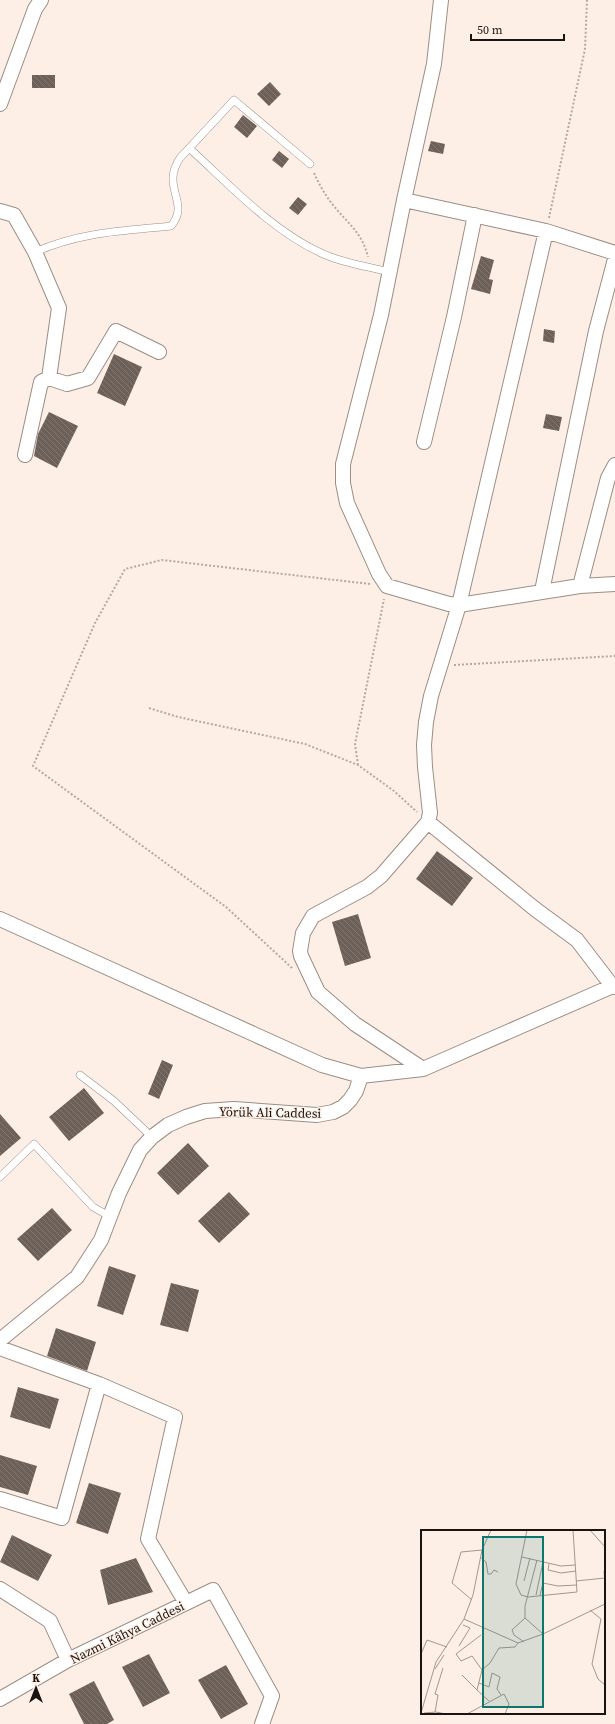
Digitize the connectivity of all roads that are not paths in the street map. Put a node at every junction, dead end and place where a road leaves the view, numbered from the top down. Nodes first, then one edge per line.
1 (41, 0) edge
2 (441, 0) edge
3 (0, 104) edge
4 (189, 148) junction
5 (310, 164) road end
6 (404, 200) junction
7 (0, 211) edge
8 (475, 215) junction
9 (546, 231) junction
10 (36, 252) junction
11 (615, 253) edge
12 (615, 259) edge
13 (389, 272) junction
14 (159, 352) dead end
15 (49, 378) junction
16 (424, 442) dead end
17 (25, 455) dead end
18 (615, 465) edge
19 (615, 584) edge
20 (580, 586) junction
21 (542, 591) junction
22 (459, 605) junction
23 (428, 822) junction
24 (0, 919) edge
25 (614, 986) edge
26 (423, 1069) junction
27 (80, 1075) dead end
28 (360, 1076) junction
29 (152, 1137) junction
30 (0, 1177) edge
31 (109, 1216) junction
32 (0, 1340) edge
33 (0, 1348) edge
34 (99, 1384) junction
35 (0, 1499) edge
36 (0, 1589) edge
37 (186, 1603) junction
38 (68, 1660) junction
39 (0, 1699) edge
40 (262, 1724) edge

1 - 3 street
2 - 6 street
4 - 5 lane
4 - 10 lane
4 - 13 lane
6 - 8 street
6 - 13 street
7 - 10 street
8 - 9 street
8 - 16 street
9 - 11 street
9 - 22 street
10 - 15 street
12 - 21 street
13 - 22 street
14 - 15 street
15 - 17 street
18 - 20 street
19 - 20 street
20 - 21 street
21 - 22 street
22 - 23 street
23 - 25 street
23 - 26 street
24 - 28 street
25 - 26 street
26 - 28 street
27 - 29 lane
28 - 29 street, Yörük Ali Caddesi
29 - 31 street, Yörük Ali Caddesi
30 - 31 lane
31 - 32 street, Yörük Ali Caddesi
33 - 34 street
34 - 35 street
34 - 37 street
36 - 38 street
37 - 38 street, Nazmi Kâhya Caddesi
37 - 40 street, Nazmi Kâhya Caddesi
38 - 39 street, Nazmi Kâhya Caddesi

